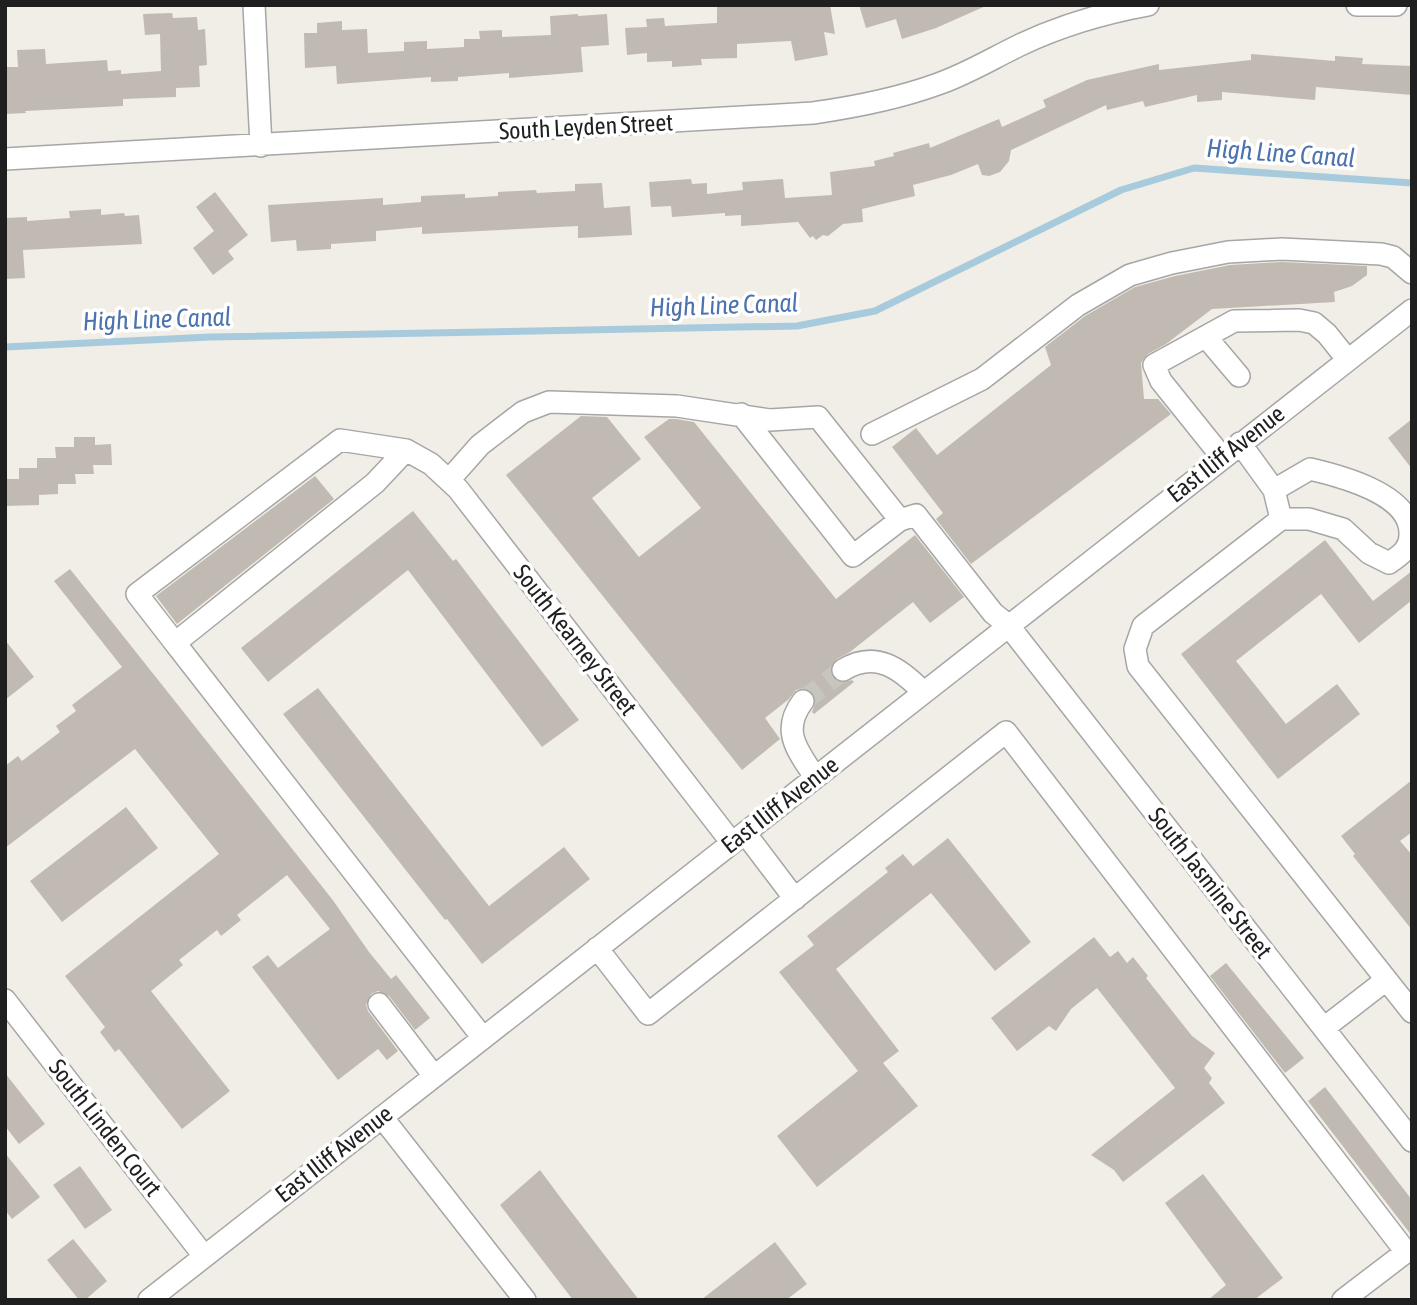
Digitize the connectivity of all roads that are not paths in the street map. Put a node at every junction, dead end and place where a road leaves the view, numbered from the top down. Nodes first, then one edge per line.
1 (254, 5) edge
2 (1148, 5) edge
3 (1346, 5) edge
4 (1356, 5) edge
5 (1396, 5) edge
6 (261, 146) junction
7 (5, 159) edge
8 (1412, 273) edge
9 (1412, 310) edge
10 (1206, 337) junction
11 (1347, 359) junction
12 (1238, 376) dead end
13 (741, 414) junction
14 (872, 434) dead end
15 (1240, 443) junction
16 (406, 450) junction
17 (1222, 457) junction
18 (449, 480) junction
19 (1274, 490) junction
20 (1281, 519) junction
21 (900, 520) junction
22 (1008, 625) junction
23 (175, 643) junction
24 (844, 670) tunnel mouth
25 (923, 692) junction
26 (803, 701) tunnel mouth
27 (815, 777) junction
28 (738, 838) junction
29 (795, 898) junction
30 (597, 948) junction
31 (1387, 980) junction
32 (5, 1000) edge
33 (379, 1004) dead end
34 (1412, 1012) edge
35 (1324, 1028) junction
36 (483, 1038) junction
37 (434, 1076) junction
38 (382, 1117) junction
39 (1412, 1141) edge
40 (204, 1256) junction
41 (149, 1300) edge
42 (525, 1300) edge
43 (1343, 1300) edge

1 - 6 street
2 - 6 street, South Leyden Street
3 - 4 street
4 - 5 street
6 - 7 street, South Leyden Street
8 - 14 street
9 - 11 street, East Iliff Avenue
10 - 11 street
10 - 12 street
10 - 17 street
11 - 15 street, East Iliff Avenue
13 - 18 street
13 - 21 street
13 - 21 street
15 - 17 street, East Iliff Avenue
15 - 19 street
16 - 18 street, South Kearney Street
16 - 23 street
16 - 23 street
17 - 22 street, East Iliff Avenue
18 - 28 street, South Kearney Street
19 - 20 street
19 - 20 street
20 - 31 street
21 - 22 street, South Jasmine Street
22 - 25 street, East Iliff Avenue
22 - 35 street, South Jasmine Street
23 - 36 street
24 - 25 street
25 - 27 street, East Iliff Avenue
26 - 27 street
27 - 28 street, East Iliff Avenue
28 - 29 street, South Kearney Street
28 - 30 street, East Iliff Avenue
29 - 30 street
29 - 43 street
30 - 36 street, East Iliff Avenue
31 - 34 street
31 - 35 street
32 - 40 street, South Linden Court
33 - 37 street
35 - 39 street, South Jasmine Street
36 - 37 street, East Iliff Avenue
37 - 38 street, East Iliff Avenue
38 - 40 street, East Iliff Avenue
38 - 42 street
40 - 41 street, East Iliff Avenue

